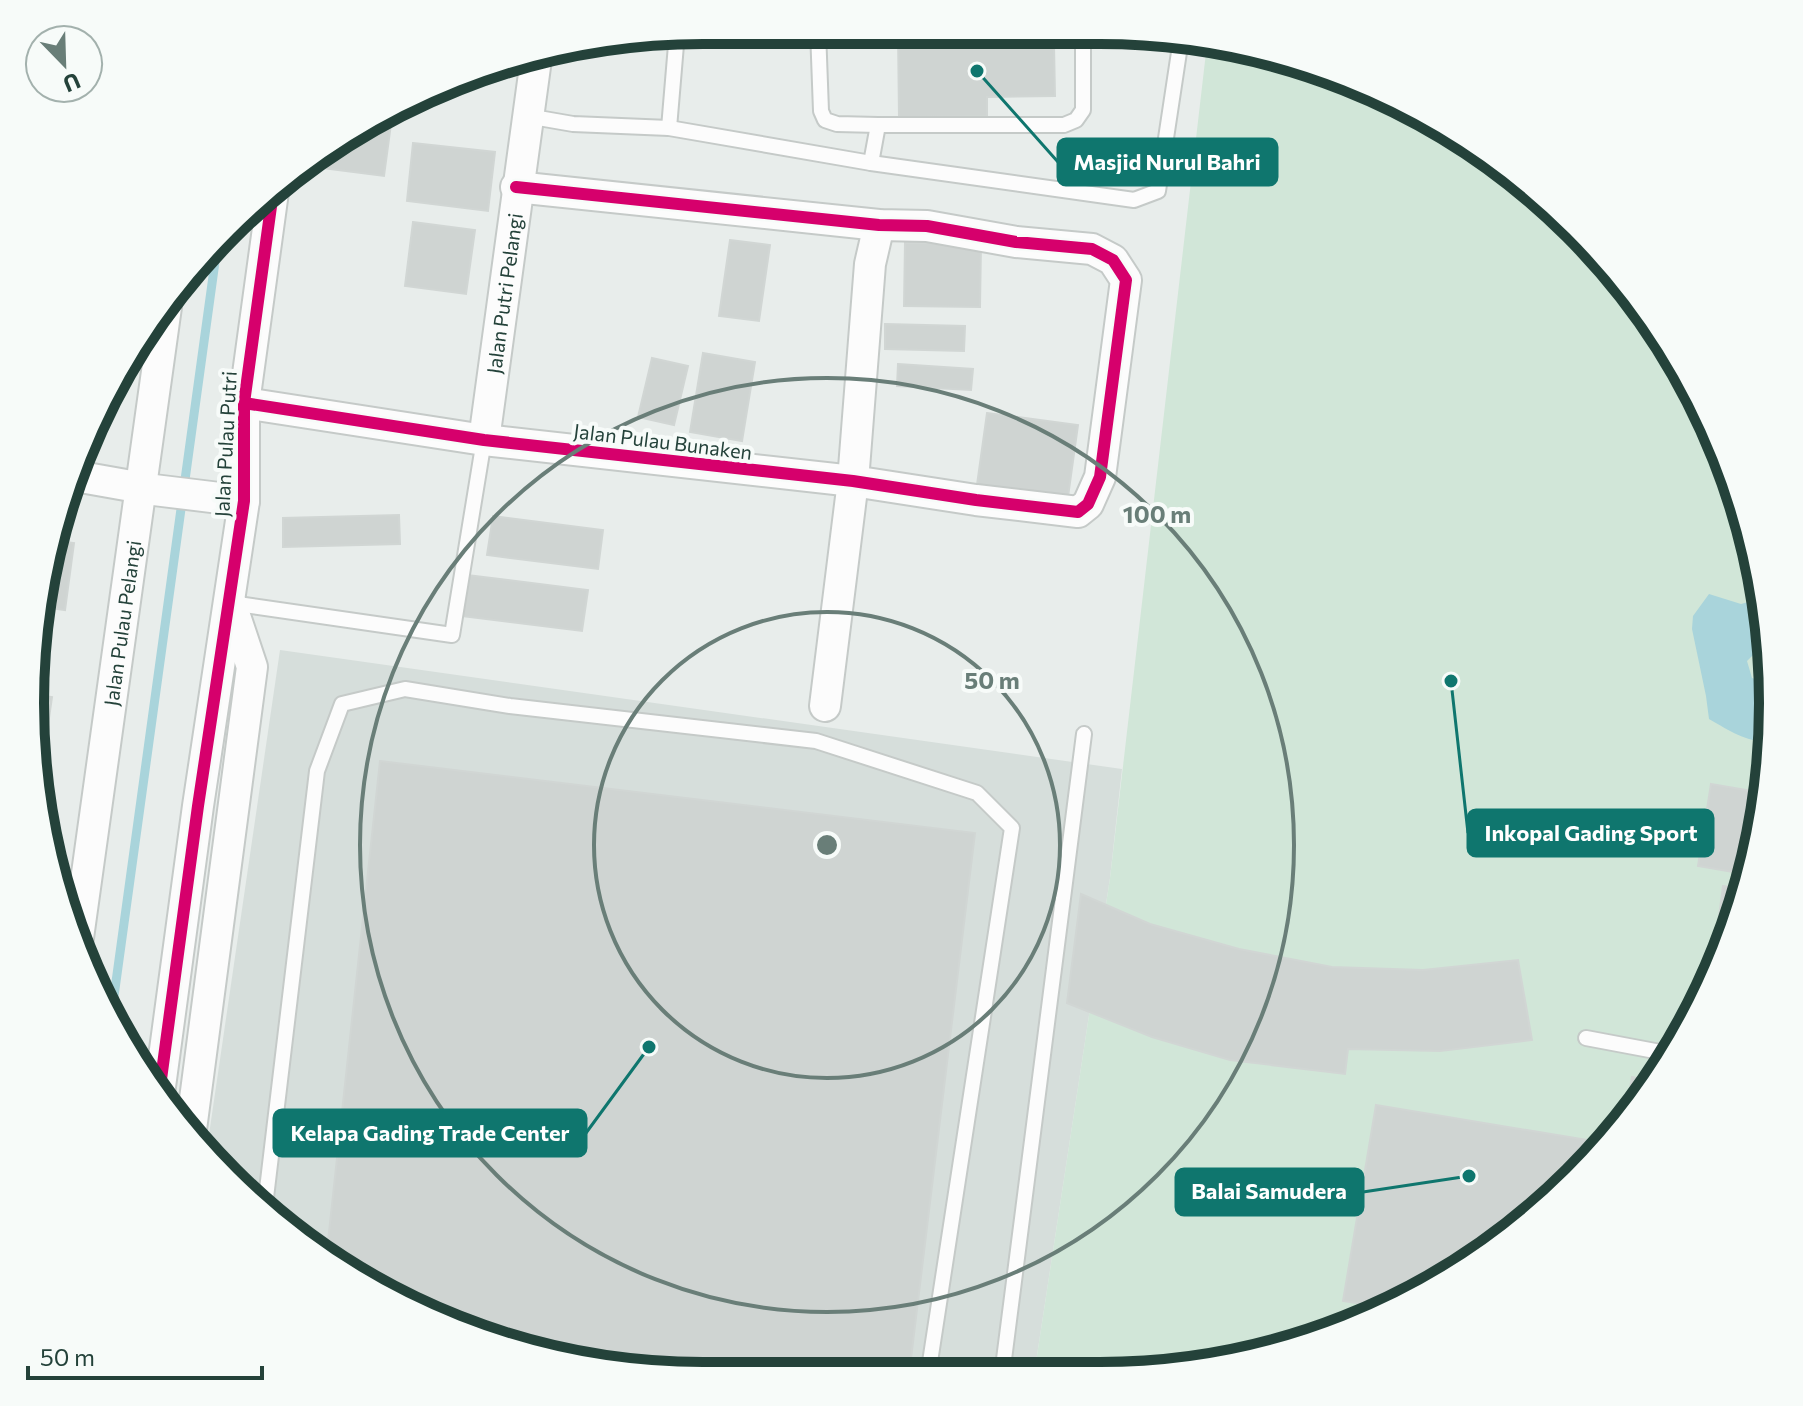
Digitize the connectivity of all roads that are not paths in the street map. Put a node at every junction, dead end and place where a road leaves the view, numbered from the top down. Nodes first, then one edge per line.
1 (819, 44) edge
2 (1083, 44) edge
3 (676, 45) edge
4 (1179, 49) edge
5 (535, 65) edge
6 (527, 115) junction
7 (878, 125) junction
8 (669, 128) junction
9 (871, 163) junction
10 (516, 187) junction
11 (271, 205) edge
12 (879, 225) junction
13 (164, 324) edge
14 (244, 403) junction
15 (484, 440) junction
16 (84, 477) edge
17 (853, 481) junction
18 (148, 488) junction
19 (234, 500) junction
20 (230, 603) junction
21 (825, 706) dead end
22 (1084, 734) dead end
23 (198, 806) junction
24 (232, 809) junction
25 (81, 920) edge
26 (1586, 1038) dead end
27 (1659, 1052) edge
28 (161, 1078) edge
29 (192, 1119) edge
30 (266, 1196) edge
31 (930, 1362) edge
32 (1004, 1362) edge

1 - 7 lane
2 - 7 lane
3 - 8 lane
4 - 9 lane
5 - 6 street, Jalan Putri Pelangi
6 - 8 lane
6 - 10 street, Jalan Putri Pelangi
7 - 9 lane
8 - 9 lane
10 - 12 street
10 - 15 street, Jalan Putri Pelangi
11 - 14 street, Jalan Pulau Putri
12 - 17 street
12 - 17 street, Jalan Pulau Bunaken
13 - 18 street, Jalan Pulau Pelangi
14 - 15 street, Jalan Pulau Bunaken
14 - 19 street, Jalan Pulau Putri
15 - 17 street, Jalan Pulau Bunaken
15 - 20 lane
16 - 18 street
17 - 21 street
18 - 19 street
18 - 25 street, Jalan Pulau Pelangi
19 - 20 street, Jalan Pulau Putri
20 - 23 street
20 - 24 street, Jalan Pulau Putri
22 - 32 lane
23 - 24 street
23 - 28 street
24 - 29 street, Jalan Pulau Putri
26 - 27 lane
30 - 31 lane

